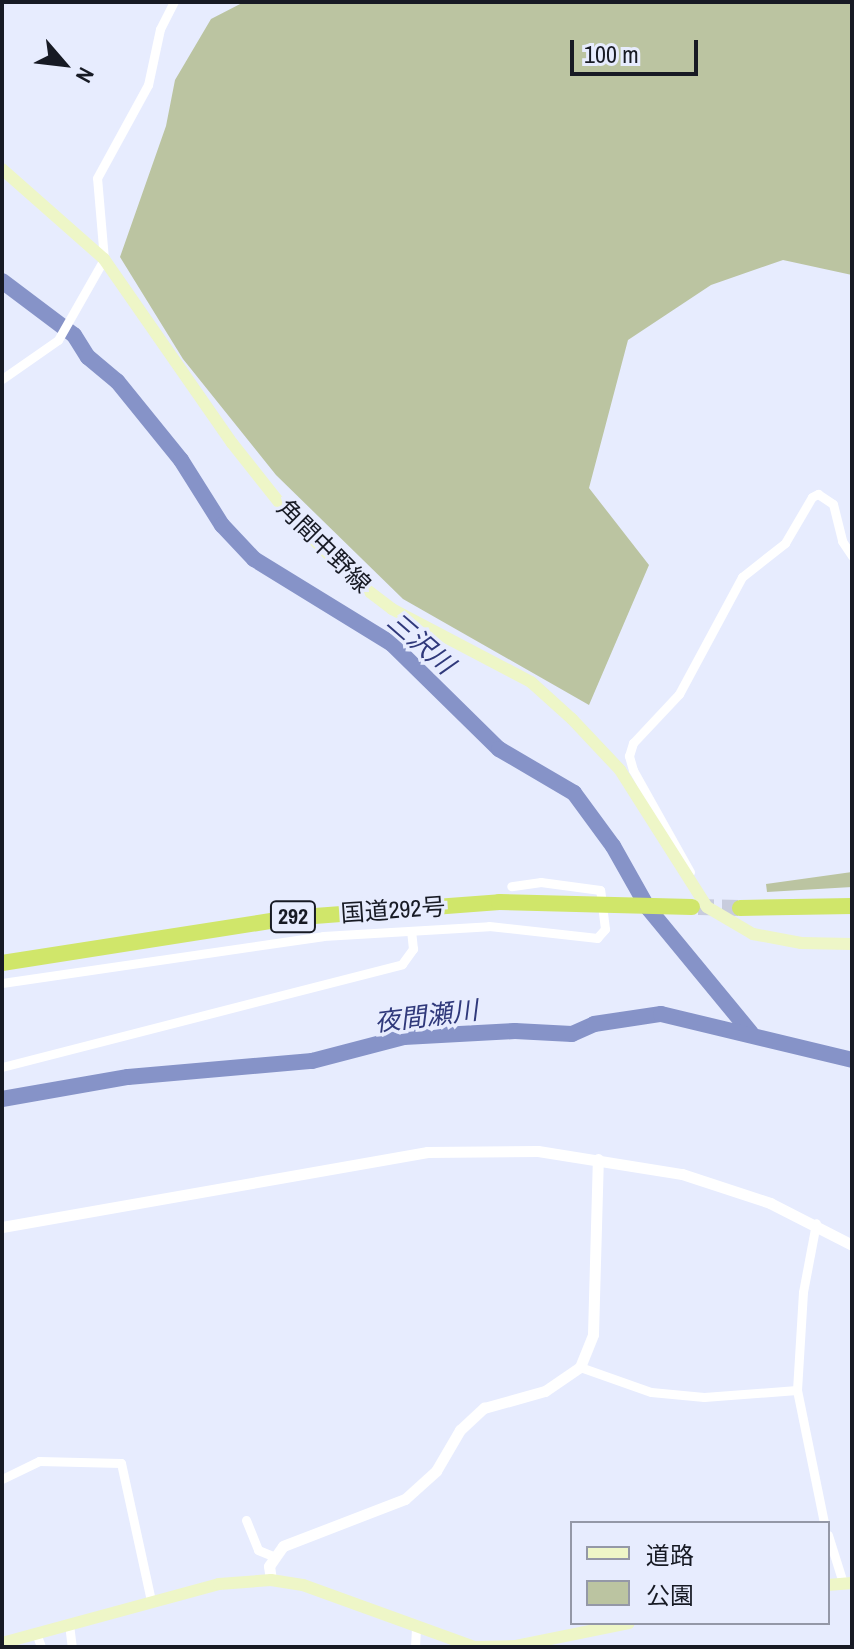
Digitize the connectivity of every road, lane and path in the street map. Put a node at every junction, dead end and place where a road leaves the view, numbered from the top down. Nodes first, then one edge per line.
1 (174, 2) edge
2 (2, 169) edge
3 (104, 259) junction
4 (2, 365) edge
5 (5, 377) edge
6 (852, 556) edge
7 (511, 886) dead end
8 (692, 899) junction
9 (852, 906) edge
10 (740, 908) tunnel mouth
11 (411, 931) junction
12 (852, 944) edge
13 (2, 963) edge
14 (2, 983) edge
15 (2, 1067) edge
16 (598, 1159) junction
17 (816, 1223) junction
18 (2, 1227) edge
19 (852, 1245) edge
20 (580, 1367) junction
21 (797, 1390) junction
22 (2, 1479) edge
23 (246, 1520) dead end
24 (824, 1521) edge
25 (830, 1540) edge
26 (275, 1557) junction
27 (271, 1580) junction
28 (848, 1583) edge
29 (151, 1601) junction
30 (69, 1624) junction
31 (619, 1625) edge
32 (416, 1629) junction
33 (36, 1633) junction
34 (3, 1644) edge
35 (41, 1647) edge
36 (72, 1647) edge
37 (415, 1647) edge
38 (474, 1647) edge

1 - 3 street
2 - 3 main road, 角間中野線
3 - 5 street
3 - 8 main road, 角間中野線
4 - 5 street
6 - 8 street
7 - 11 street
8 - 12 main road, 角間中野線
8 - 13 highway, 国道292号 / 292
9 - 10 highway
11 - 14 street
11 - 15 street
16 - 17 street
16 - 18 street
16 - 20 street
17 - 19 street
17 - 21 street
20 - 21 street
20 - 26 street
21 - 24 street
22 - 29 street
23 - 26 street
25 - 28 street
26 - 27 street
27 - 29 main road
27 - 32 main road
29 - 30 main road
30 - 33 main road
30 - 36 street
31 - 38 main road
32 - 37 street
32 - 38 main road
33 - 34 main road
33 - 35 street

